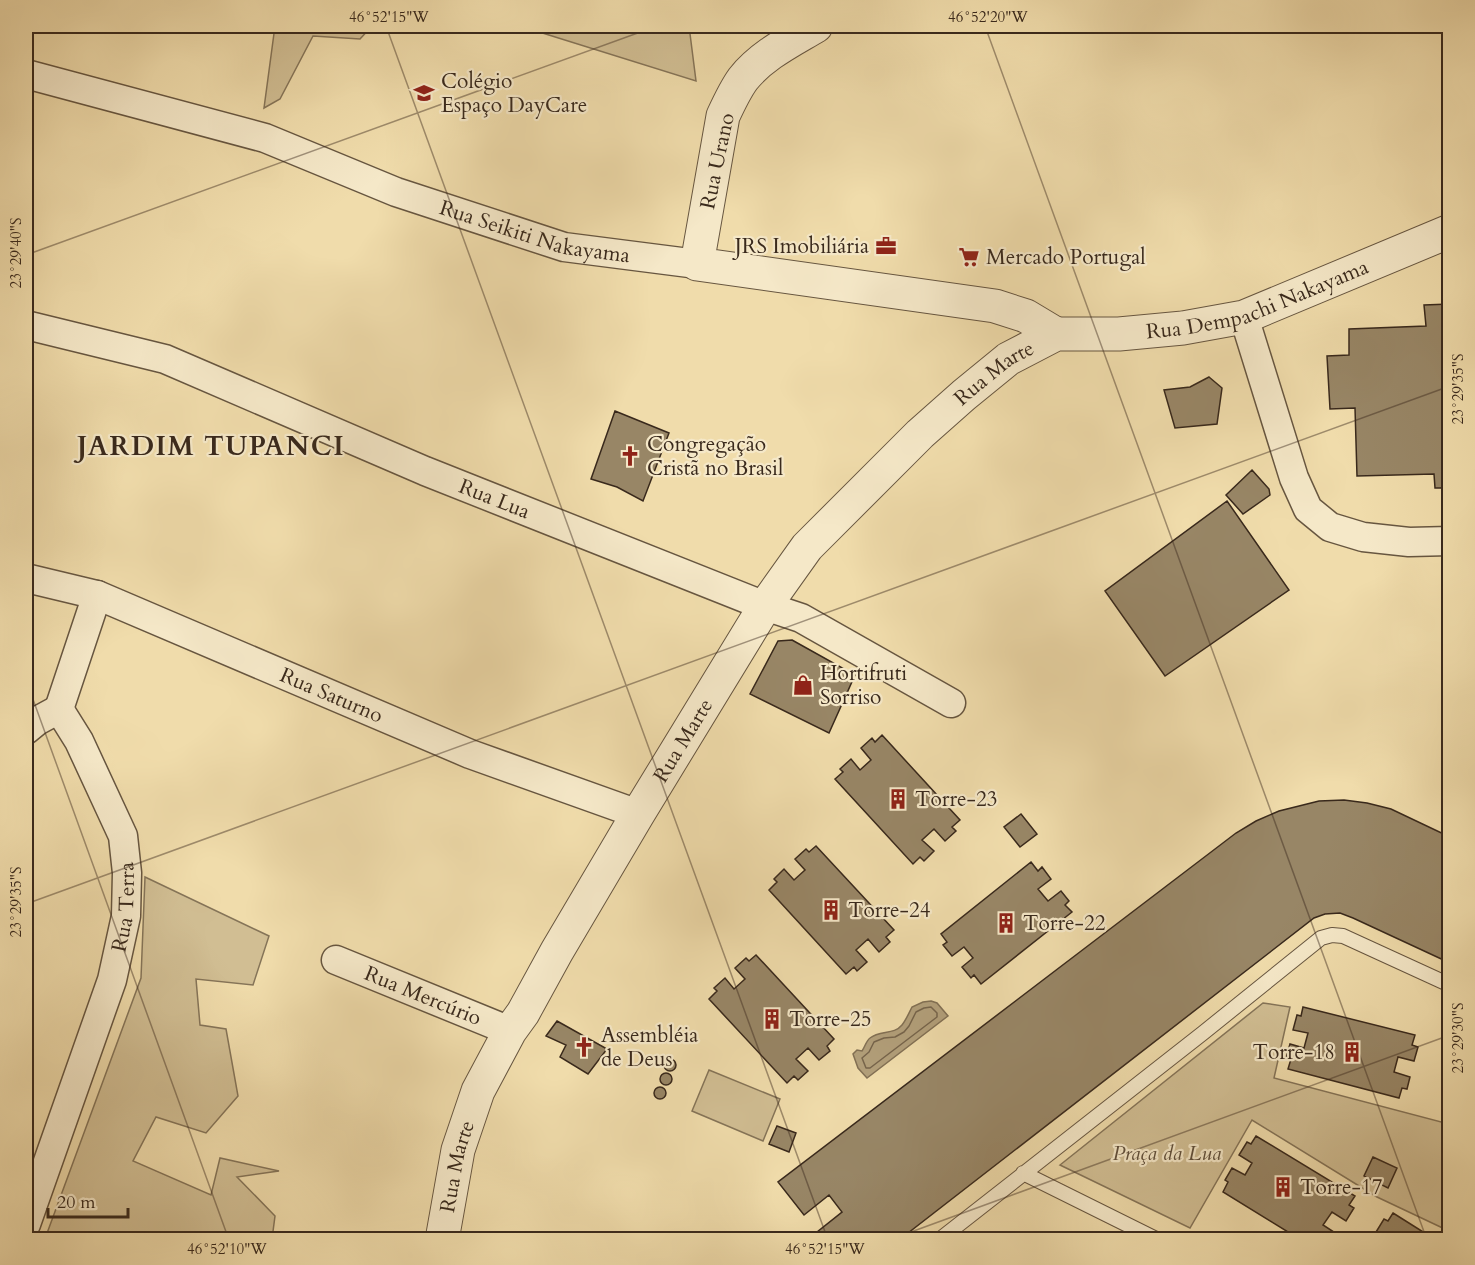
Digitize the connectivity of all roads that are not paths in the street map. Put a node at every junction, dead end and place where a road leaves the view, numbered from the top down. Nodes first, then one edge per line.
1 (816, 26) edge
2 (26, 74) edge
3 (1449, 231) edge
4 (697, 264) junction
5 (1244, 317) junction
6 (26, 325) edge
7 (1056, 334) junction
8 (1449, 541) edge
9 (26, 578) edge
10 (97, 595) junction
11 (765, 606) junction
12 (951, 703) dead end
13 (59, 709) junction
14 (26, 730) edge
15 (638, 814) junction
16 (336, 960) dead end
17 (1449, 985) edge
18 (510, 1031) junction
19 (1023, 1173) junction
20 (26, 1224) edge
21 (442, 1239) edge
22 (939, 1239) edge
23 (1158, 1239) edge

1 - 4 street, Rua Urano
2 - 4 street, Rua Seikiti Nakayama
3 - 5 street, Rua Dempachi Nakayama
4 - 7 street, Rua Seikiti Nakayama
5 - 7 street, Rua Dempachi Nakayama
5 - 8 street
6 - 11 street, Rua Lua
7 - 11 street, Rua Marte
9 - 10 street, Rua Saturno
10 - 13 street
10 - 15 street, Rua Saturno
11 - 12 street, Rua Lua
11 - 15 street, Rua Marte
13 - 14 street
13 - 20 street, Rua Terra
15 - 18 street, Rua Marte
16 - 18 street, Rua Mercúrio
17 - 19 lane
18 - 21 street, Rua Marte
19 - 22 lane
19 - 23 lane

